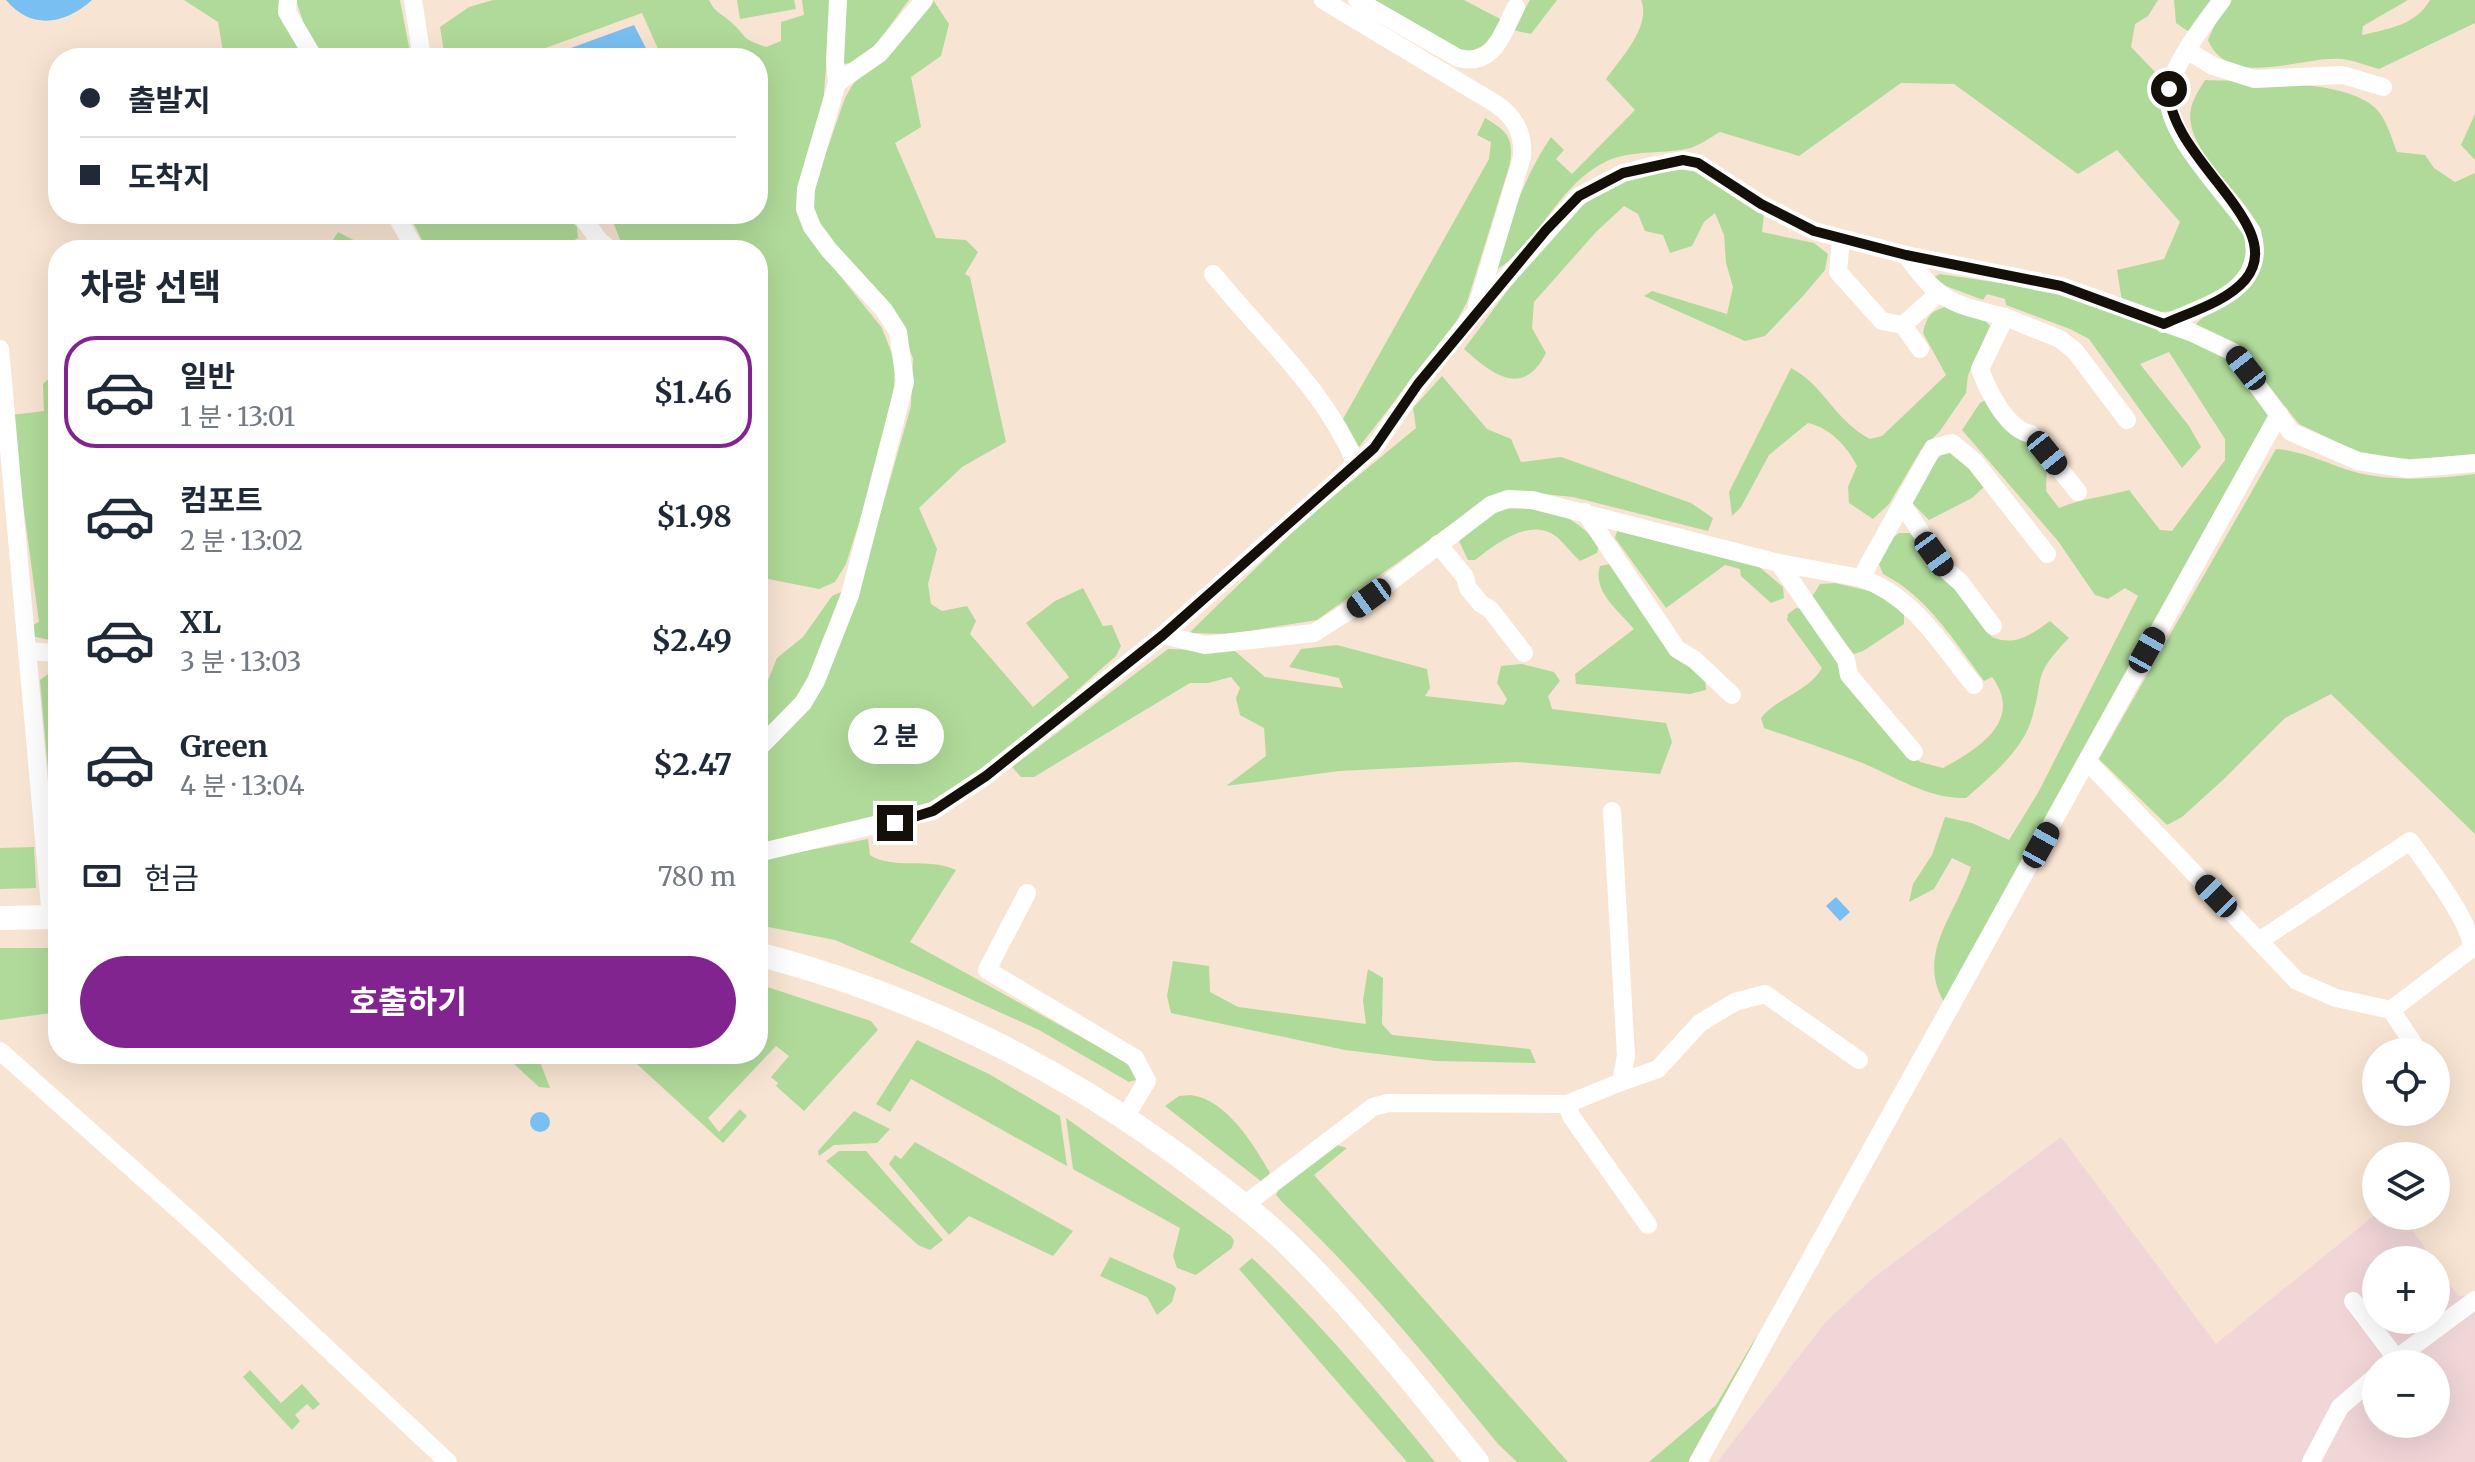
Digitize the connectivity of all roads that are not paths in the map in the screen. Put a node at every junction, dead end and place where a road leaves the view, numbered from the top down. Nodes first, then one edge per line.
1 (288, 0) edge
2 (413, 0) edge
3 (838, 0) edge
4 (924, 0) edge
5 (1323, 0) edge
6 (1357, 0) edge
7 (2222, 0) edge
8 (1513, 2) edge
9 (308, 48) edge
10 (420, 48) edge
11 (2188, 51) junction
12 (837, 83) junction
13 (2383, 87) dead end
14 (588, 224) edge
15 (1841, 239) junction
16 (600, 240) edge
17 (1906, 255) junction
18 (1213, 274) dead end
19 (1938, 294) junction
20 (1474, 314) junction
21 (2005, 317) junction
22 (2164, 324) junction
23 (1903, 325) junction
24 (0, 349) edge
25 (1920, 349) dead end
26 (2279, 414) junction
27 (2127, 420) dead end
28 (2475, 463) edge
29 (1356, 464) junction
30 (2078, 492) dead end
31 (1903, 505) junction
32 (1585, 512) junction
33 (1438, 544) junction
34 (2047, 554) dead end
35 (1779, 563) junction
36 (1861, 578) junction
37 (1993, 626) dead end
38 (1163, 635) junction
39 (27, 651) junction
40 (48, 652) edge
41 (1524, 653) dead end
42 (1974, 685) dead end
43 (1732, 695) dead end
44 (768, 739) edge
45 (1914, 752) dead end
46 (2087, 761) junction
47 (1612, 811) dead end
48 (48, 850) edge
49 (768, 851) edge
50 (1027, 893) dead end
51 (48, 917) edge
52 (0, 918) edge
53 (2259, 941) junction
54 (768, 957) edge
55 (2391, 1010) junction
56 (2410, 1038) edge
57 (0, 1051) edge
58 (1859, 1060) dead end
59 (1621, 1082) junction
60 (1567, 1104) junction
61 (1125, 1117) junction
62 (1243, 1206) junction
63 (1648, 1225) dead end
64 (2475, 1300) edge
65 (2353, 1301) dead end
66 (2386, 1350) edge
67 (2408, 1350) edge
68 (2362, 1388) edge
69 (1480, 1460) edge
70 (448, 1462) edge
71 (1698, 1462) edge
72 (2311, 1462) edge

1 - 9 street
2 - 10 street
3 - 12 street
4 - 12 street
5 - 20 street
6 - 8 street
7 - 11 street
11 - 13 street
11 - 22 street
12 - 44 street
14 - 16 street
15 - 17 street
15 - 20 street
15 - 23 street
17 - 19 street
17 - 22 street
18 - 29 street
19 - 21 street
19 - 23 street
20 - 29 street
21 - 27 street
21 - 30 street
22 - 26 street
23 - 25 street
24 - 39 street
26 - 28 street
26 - 46 street
29 - 38 street
31 - 34 street
31 - 36 street
31 - 37 street
32 - 33 street
32 - 35 street
32 - 43 street
33 - 38 street
33 - 41 street
35 - 36 street
35 - 45 street
36 - 42 street
38 - 49 street
39 - 40 street
39 - 48 street
46 - 53 street
46 - 71 street
47 - 59 street
50 - 61 street
51 - 52 street
53 - 55 street
53 - 55 street
54 - 61 street
55 - 56 street
57 - 70 street
58 - 59 street
59 - 60 street
60 - 62 street
60 - 63 street
61 - 62 street
62 - 69 street
64 - 67 street
65 - 66 street
68 - 72 street

